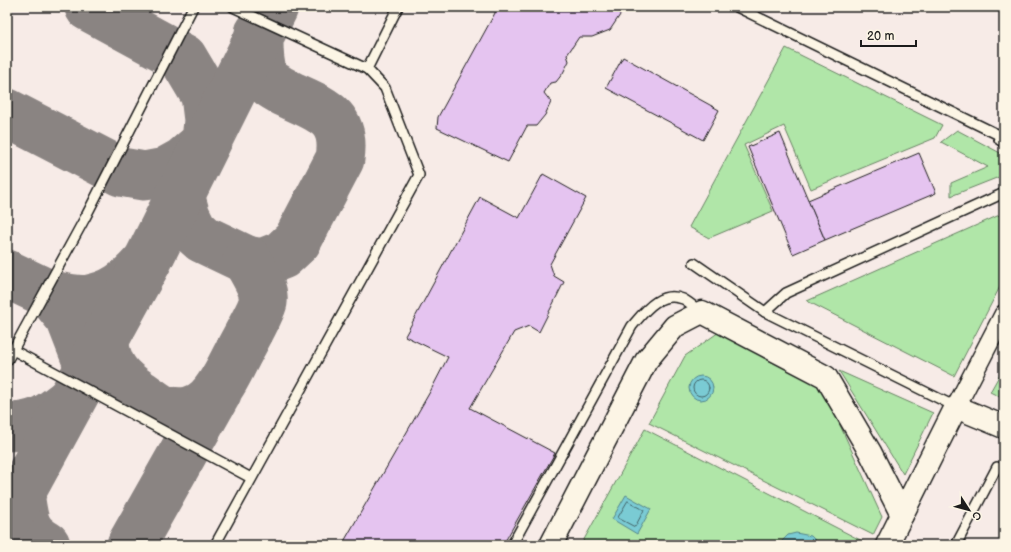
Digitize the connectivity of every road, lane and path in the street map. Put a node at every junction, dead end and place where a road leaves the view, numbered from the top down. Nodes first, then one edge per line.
1 (193, 7) edge
2 (233, 7) edge
3 (398, 7) edge
4 (737, 7) edge
5 (367, 69) junction
6 (1004, 137) edge
7 (1004, 193) edge
8 (694, 264) dead end
9 (702, 312) junction
10 (765, 312) junction
11 (1004, 314) edge
12 (13, 350) junction
13 (7, 362) edge
14 (956, 407) junction
15 (1004, 427) edge
16 (997, 467) dead end
17 (251, 478) junction
18 (902, 514) junction
19 (214, 545) edge
20 (512, 545) edge
21 (551, 545) edge
22 (887, 545) edge
23 (956, 545) edge

1 - 12 lane
2 - 5 lane
3 - 5 lane
4 - 6 lane
5 - 17 lane
7 - 10 lane
8 - 10 lane
9 - 18 street
9 - 20 lane
9 - 21 street
10 - 14 lane
11 - 14 street
12 - 13 lane
12 - 17 lane
14 - 15 street
14 - 18 street
16 - 23 lane
17 - 19 lane
18 - 22 street

